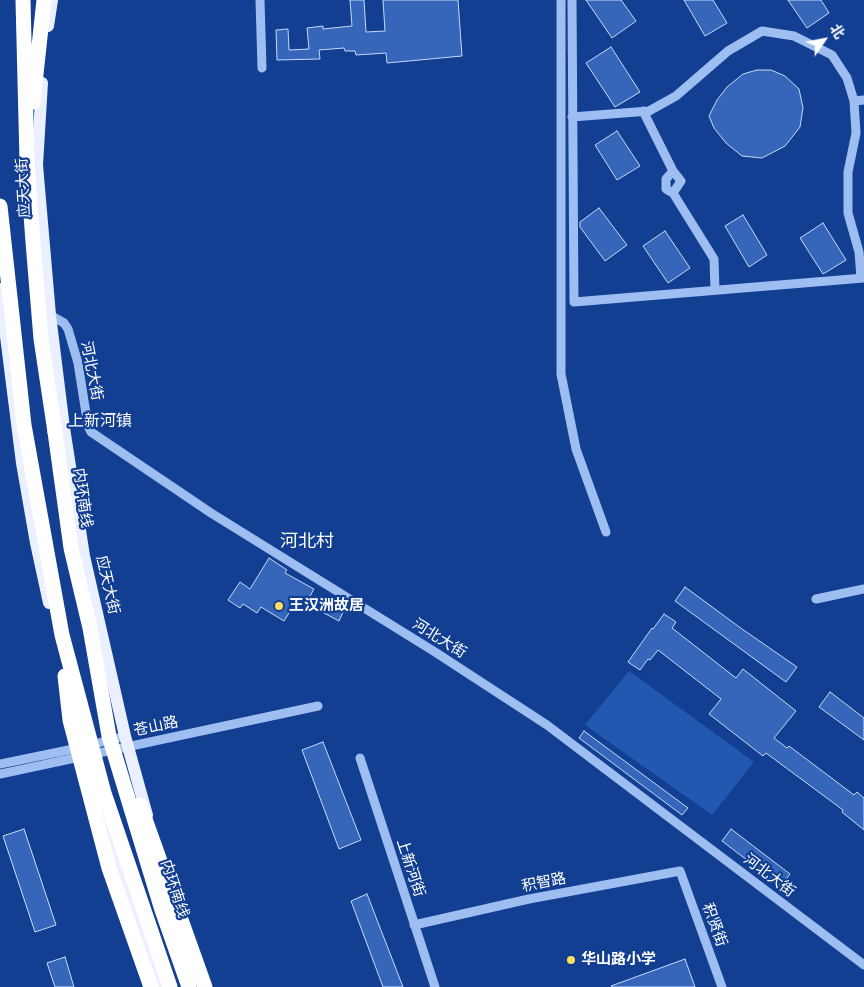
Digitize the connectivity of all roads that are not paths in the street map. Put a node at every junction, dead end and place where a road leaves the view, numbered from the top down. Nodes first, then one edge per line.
1 (23, 0) edge
2 (44, 0) edge
3 (52, 0) edge
4 (260, 0) edge
5 (561, 0) edge
6 (572, 0) edge
7 (262, 68) dead end
8 (864, 100) edge
9 (854, 101) junction
10 (643, 111) junction
11 (572, 117) junction
12 (27, 161) junction
13 (0, 206) edge
14 (863, 278) edge
15 (0, 289) edge
16 (715, 290) junction
17 (50, 315) junction
18 (606, 532) dead end
19 (864, 589) edge
20 (816, 599) dead end
21 (90, 628) junction
22 (62, 635) junction
23 (318, 706) dead end
24 (127, 741) junction
25 (84, 752) junction
26 (360, 758) dead end
27 (0, 764) edge
28 (0, 774) edge
29 (680, 872) joint
30 (414, 925) junction
31 (864, 964) edge
32 (151, 987) edge
33 (160, 987) edge
34 (170, 987) edge
35 (189, 987) edge
36 (199, 987) edge
37 (205, 987) edge
38 (435, 987) edge
39 (722, 987) edge

1 - 12 highway, 内环南线
2 - 12 highway
3 - 17 main road, 应天大街
4 - 7 street
5 - 18 street
6 - 11 street
8 - 9 street
9 - 10 street
9 - 14 street
10 - 11 street
10 - 16 street
11 - 16 street
12 - 21 highway, 内环南线, bridge
13 - 22 highway, bridge
14 - 16 street
15 - 25 main road
17 - 24 main road, 应天大街
17 - 31 street, 河北大街
19 - 20 street
21 - 35 highway, 内环南线, bridge
21 - 37 highway, bridge
22 - 32 highway, bridge
22 - 34 highway, bridge
23 - 24 street, 苍山路
24 - 25 street, 苍山路
24 - 36 main road, 应天大街
25 - 27 street, 苍山路
25 - 28 street, 苍山路
25 - 33 main road
26 - 30 street, 上新河街
29 - 30 street, 积智路
29 - 39 street, 积贤街
30 - 38 street, 上新河街

